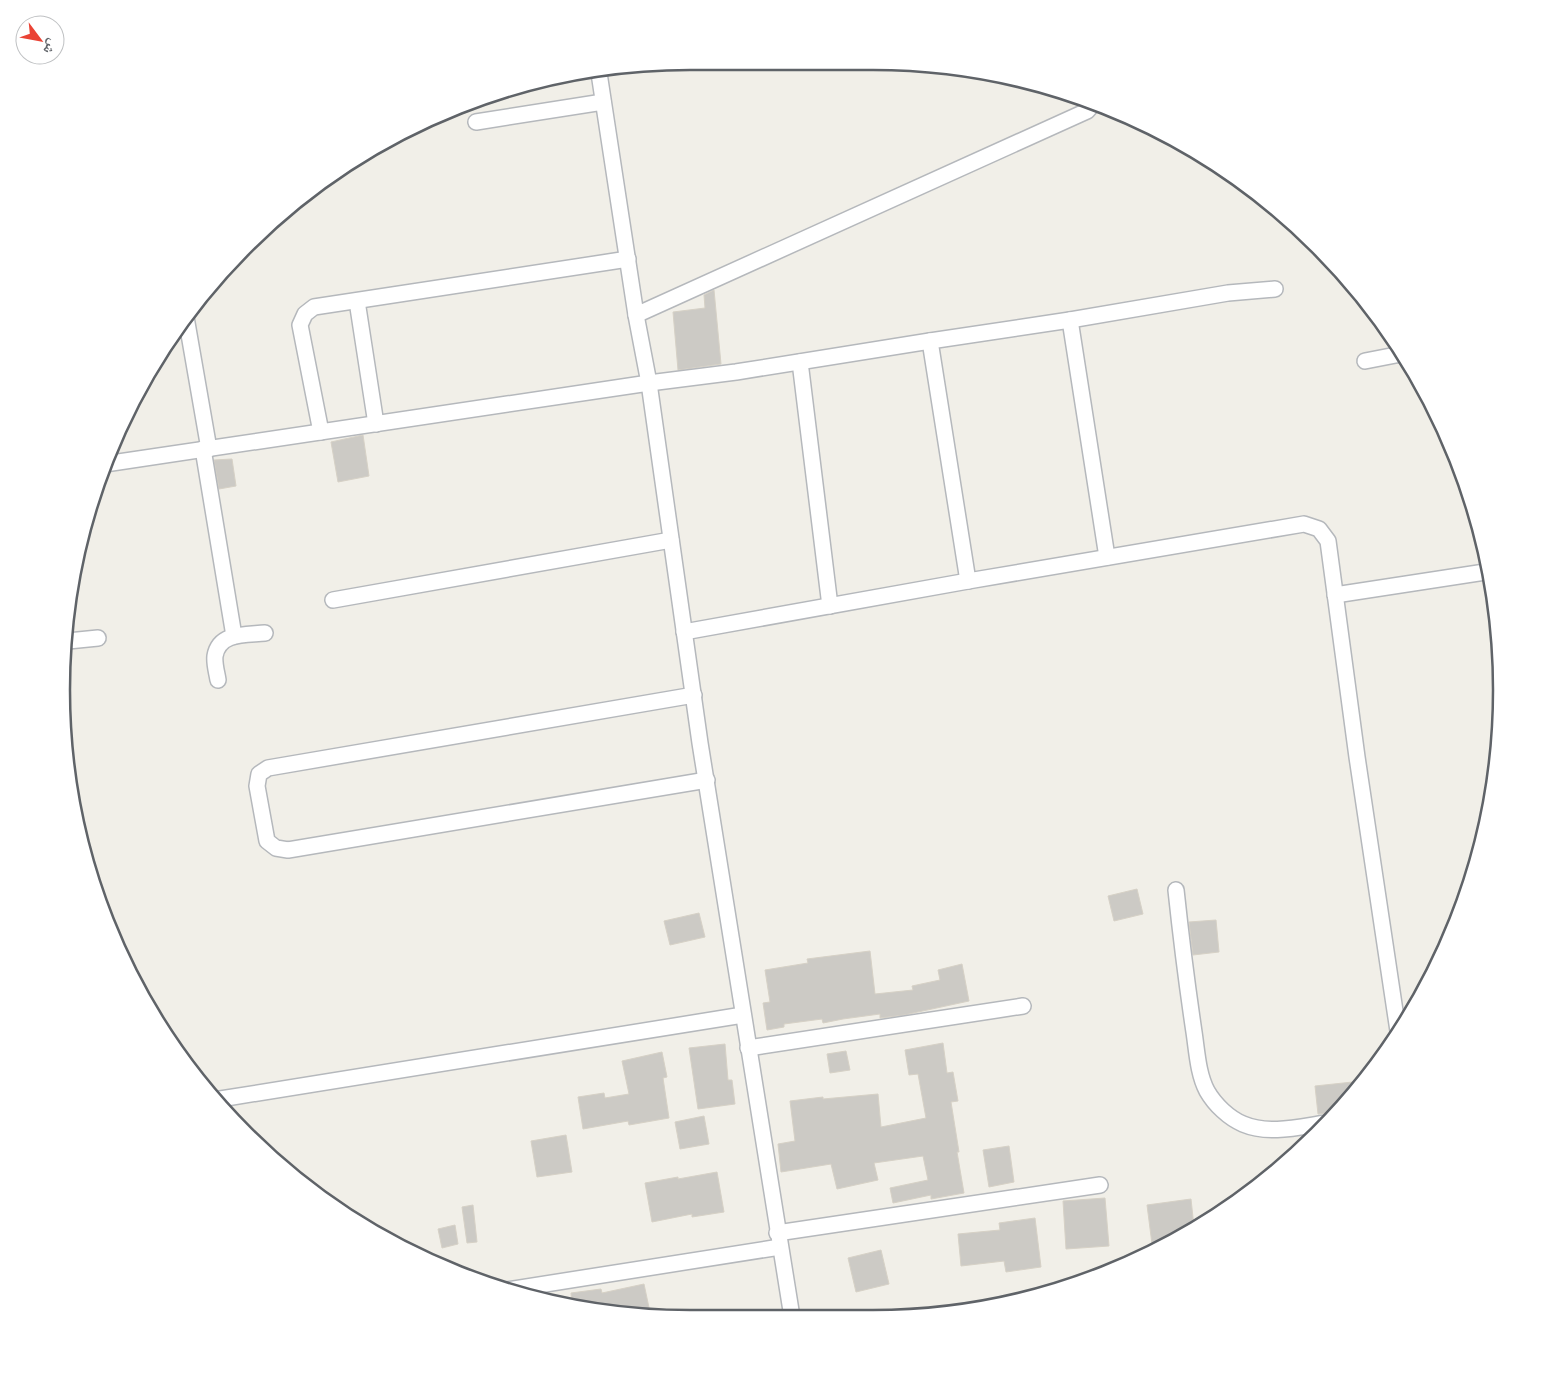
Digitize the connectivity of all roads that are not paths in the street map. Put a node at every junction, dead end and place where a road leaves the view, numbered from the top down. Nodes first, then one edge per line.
1 (600, 77) edge
2 (603, 102) junction
3 (1089, 109) edge
4 (476, 122) dead end
5 (628, 259) junction
6 (1275, 289) dead end
7 (357, 301) junction
8 (636, 314) junction
9 (1070, 320) junction
10 (188, 327) edge
11 (930, 341) junction
12 (1395, 355) edge
13 (1365, 360) dead end
14 (800, 362) junction
15 (649, 383) junction
16 (376, 424) junction
17 (321, 432) junction
18 (206, 449) junction
19 (113, 463) edge
20 (671, 540) junction
21 (1107, 558) junction
22 (1482, 573) edge
23 (968, 581) junction
24 (1335, 595) junction
25 (333, 600) dead end
26 (830, 606) junction
27 (684, 632) junction
28 (265, 633) dead end
29 (234, 636) junction
30 (98, 638) dead end
31 (72, 641) edge
32 (218, 680) dead end
33 (694, 695) junction
34 (707, 780) junction
35 (1176, 890) dead end
36 (1023, 1006) dead end
37 (743, 1015) junction
38 (1397, 1022) edge
39 (748, 1048) junction
40 (224, 1098) edge
41 (1314, 1125) edge
42 (1100, 1185) dead end
43 (779, 1240) junction
44 (523, 1287) edge
45 (791, 1310) edge

1 - 2 street
2 - 4 street
2 - 5 street
3 - 8 street
5 - 7 street
5 - 8 street
6 - 9 street
7 - 16 street
7 - 17 street
8 - 15 street
9 - 11 street
9 - 21 street
10 - 18 street
11 - 14 street
11 - 23 street
12 - 13 street
14 - 15 street
14 - 26 street
15 - 16 street
15 - 20 street
16 - 17 street
17 - 18 street
18 - 19 street
18 - 29 street
20 - 25 street
20 - 27 street
21 - 23 street
21 - 24 street
22 - 24 street
23 - 26 street
24 - 38 street
26 - 27 street
27 - 33 street
28 - 29 street
29 - 32 street
30 - 31 street
33 - 34 street
33 - 34 street
34 - 37 street
35 - 41 street
36 - 39 street
37 - 39 street
37 - 40 street
39 - 43 street
42 - 43 street
43 - 44 street
43 - 45 street

